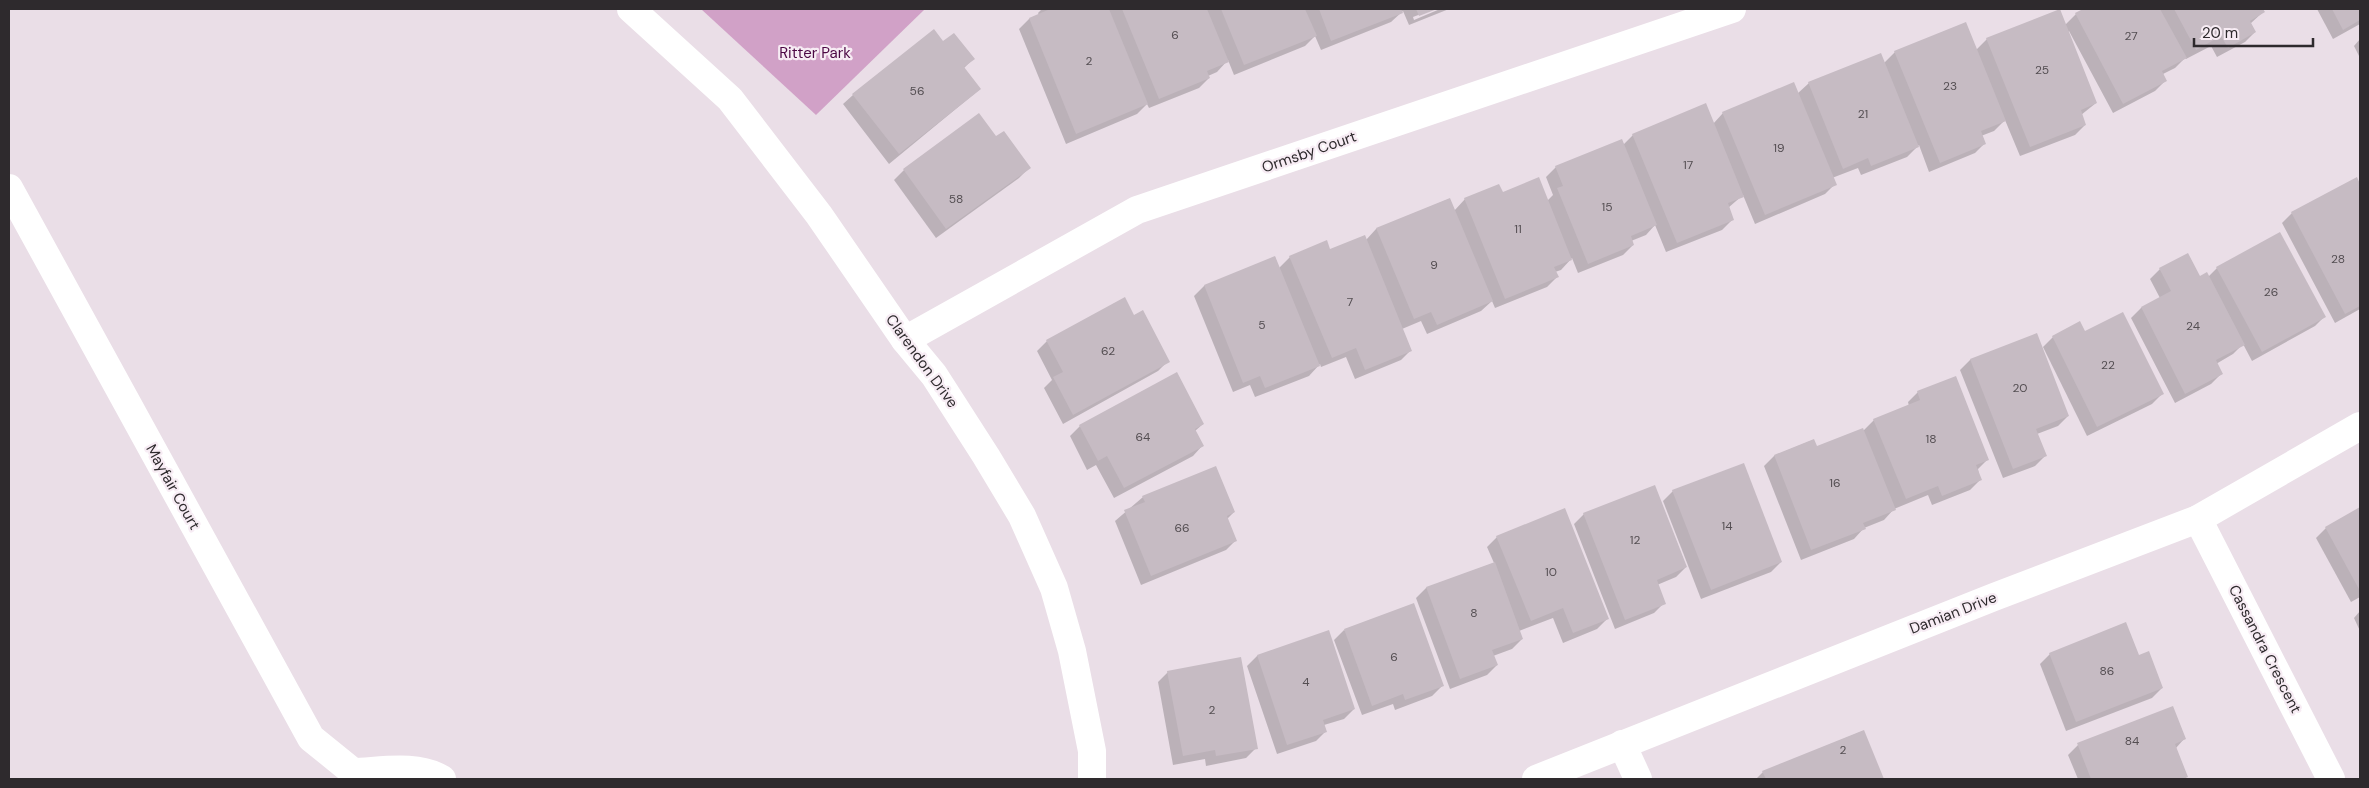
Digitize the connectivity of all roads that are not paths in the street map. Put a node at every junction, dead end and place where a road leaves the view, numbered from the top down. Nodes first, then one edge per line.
1 (631, 9) edge
2 (1732, 9) edge
3 (9, 188) edge
4 (905, 340) junction
5 (2360, 426) edge
6 (2198, 519) junction
7 (1622, 744) junction
8 (354, 776) edge
9 (442, 779) edge
10 (1092, 779) edge
11 (1536, 779) edge
12 (1638, 779) edge
13 (2332, 779) edge

1 - 4 street, Clarendon Drive
2 - 4 street, Ormsby Court
3 - 8 street, Mayfair Court
4 - 10 street, Clarendon Drive
5 - 6 street, Damian Drive
6 - 7 street, Damian Drive
6 - 13 street, Cassandra Crescent
7 - 11 street, Damian Drive
7 - 12 street
8 - 9 street, Mayfair Court

